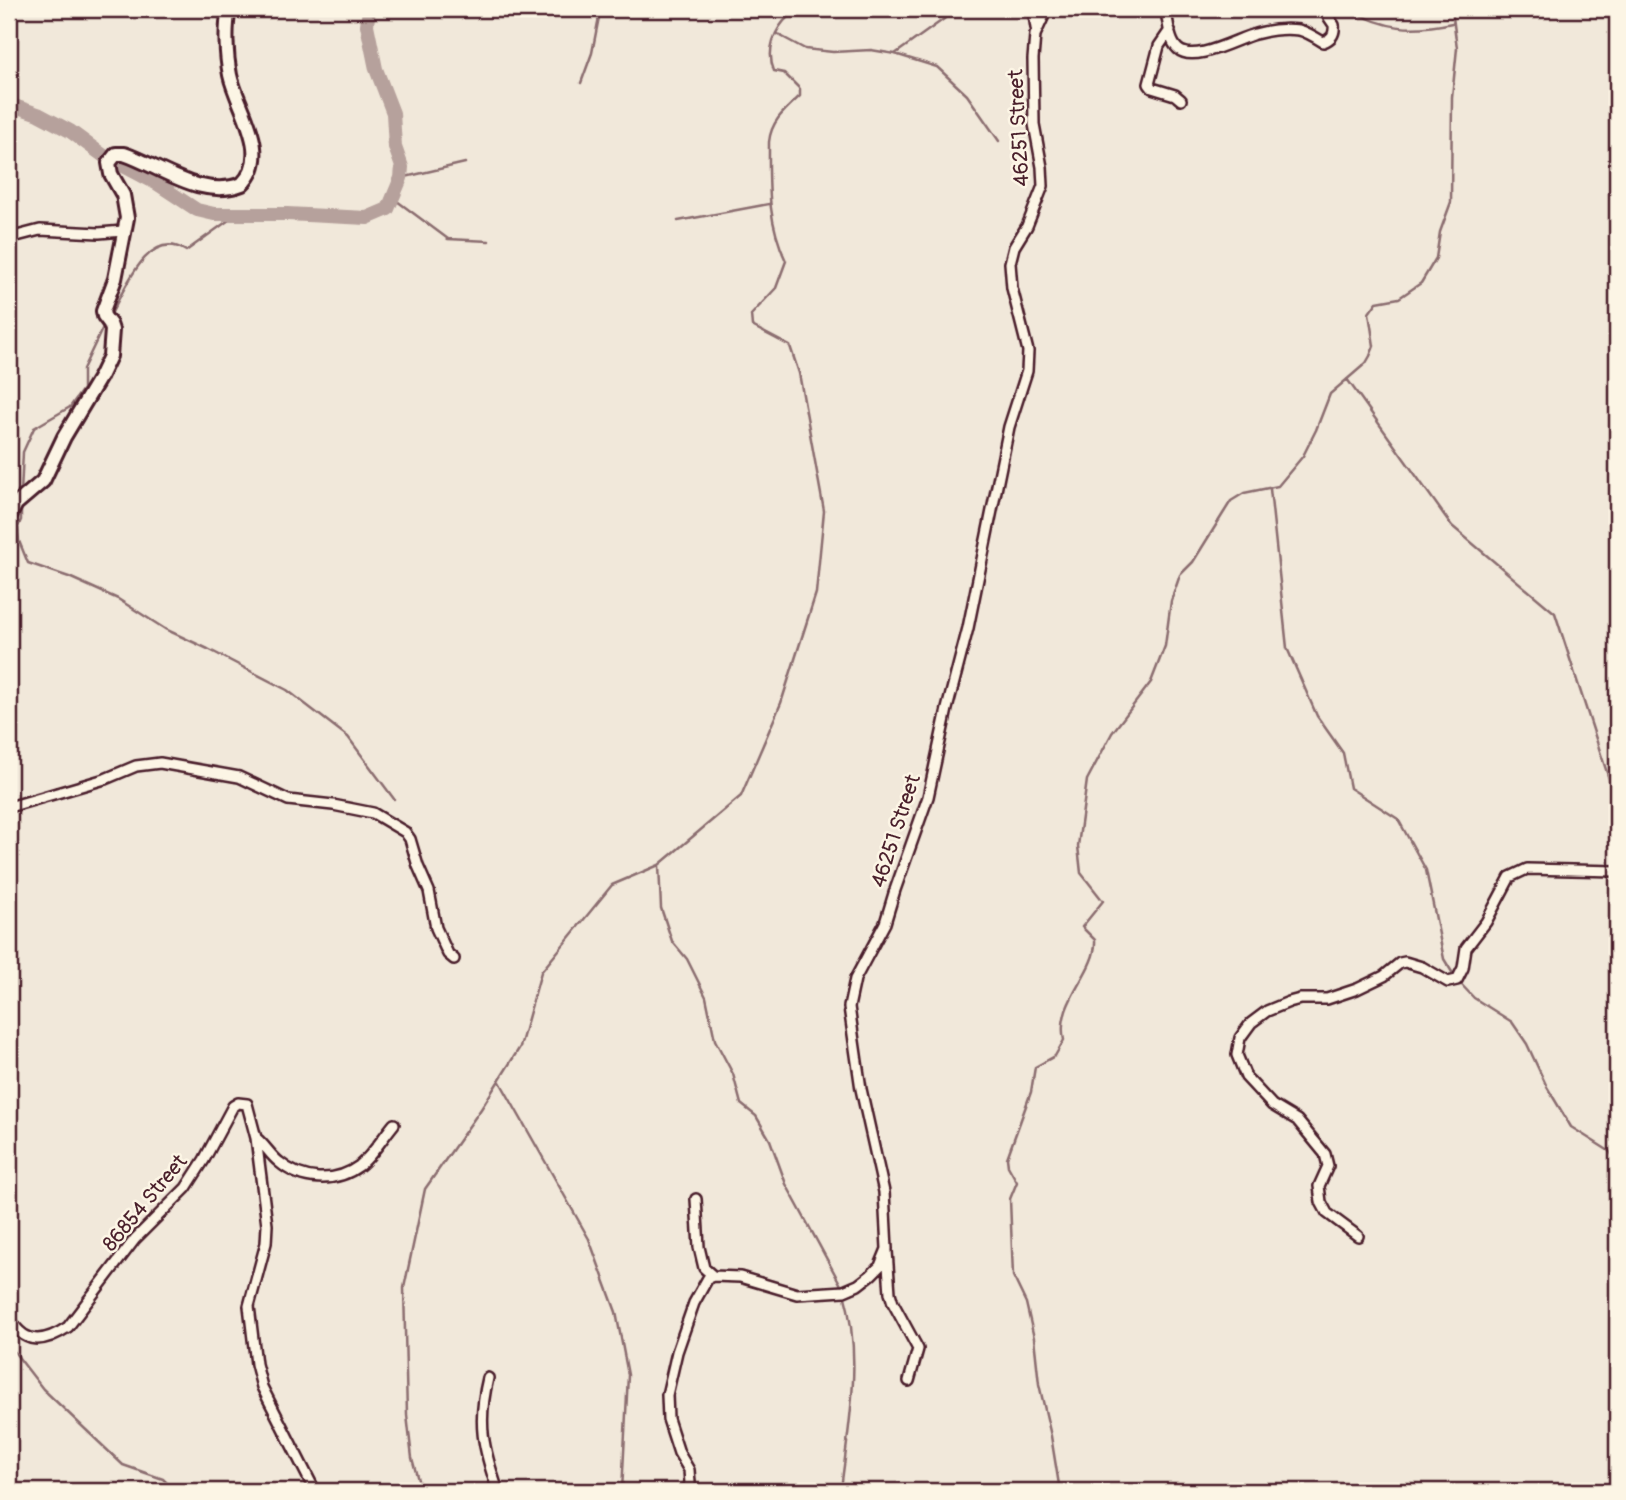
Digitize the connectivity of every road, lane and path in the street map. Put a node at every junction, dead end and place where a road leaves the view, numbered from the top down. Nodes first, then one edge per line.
1 (229, 9) edge
2 (1033, 9) edge
3 (1047, 9) edge
4 (1165, 9) edge
5 (1323, 9) edge
6 (1170, 30) junction
7 (1036, 32) junction
8 (1181, 100) dead end
9 (123, 231) junction
10 (9, 238) edge
11 (9, 517) edge
12 (9, 807) edge
13 (1617, 871) edge
14 (454, 959) dead end
15 (394, 1124) dead end
16 (256, 1138) junction
17 (696, 1199) dead end
18 (1359, 1236) dead end
19 (887, 1249) junction
20 (712, 1276) junction
21 (9, 1316) edge
22 (488, 1378) dead end
23 (909, 1381) dead end
24 (315, 1491) edge
25 (498, 1491) edge
26 (687, 1491) edge

1 - 9 street
2 - 7 street
3 - 7 street, 46251 Street
4 - 6 street
5 - 6 street
6 - 8 street
7 - 19 street, 46251 Street
9 - 10 street
9 - 11 street
12 - 14 street
13 - 18 street
15 - 16 street
16 - 21 street, 86854 Street
16 - 24 street, 86854 Street
17 - 20 street
19 - 20 street
19 - 23 street, 46251 Street
20 - 26 street
22 - 25 street

